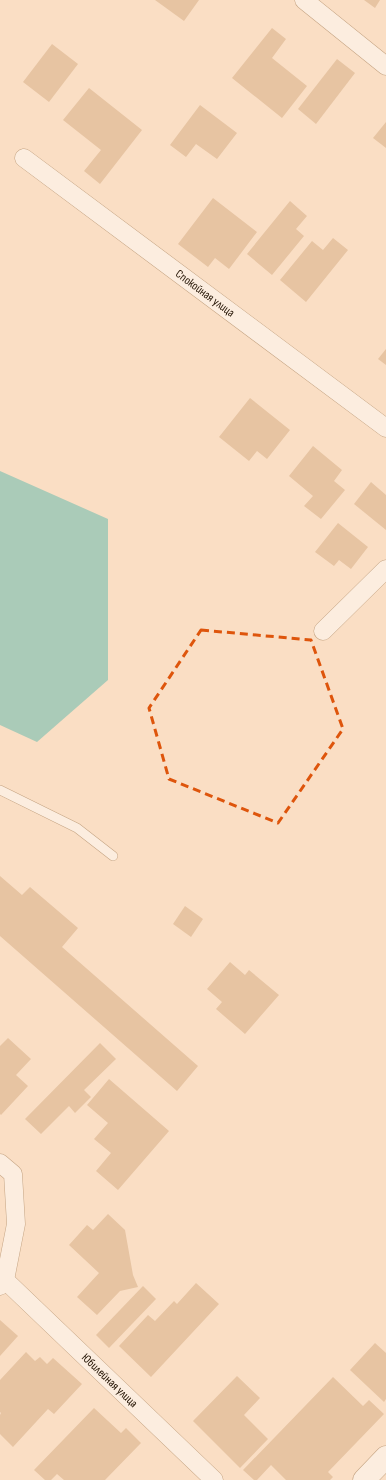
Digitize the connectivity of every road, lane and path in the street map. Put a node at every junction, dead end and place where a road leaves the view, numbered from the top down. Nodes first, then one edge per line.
1 (304, 0) edge
2 (386, 66) edge
3 (24, 158) dead end
4 (386, 428) edge
5 (386, 569) edge
6 (323, 632) dead end
7 (0, 790) edge
8 (113, 856) dead end
9 (0, 1163) edge
10 (3, 1283) edge
11 (386, 1457) edge
12 (214, 1480) edge
13 (364, 1480) edge

1 - 2 street
3 - 4 street, Спокойная улица
5 - 6 street
7 - 8 lane
9 - 10 street
10 - 12 street, Юбилейная улица
11 - 13 street

